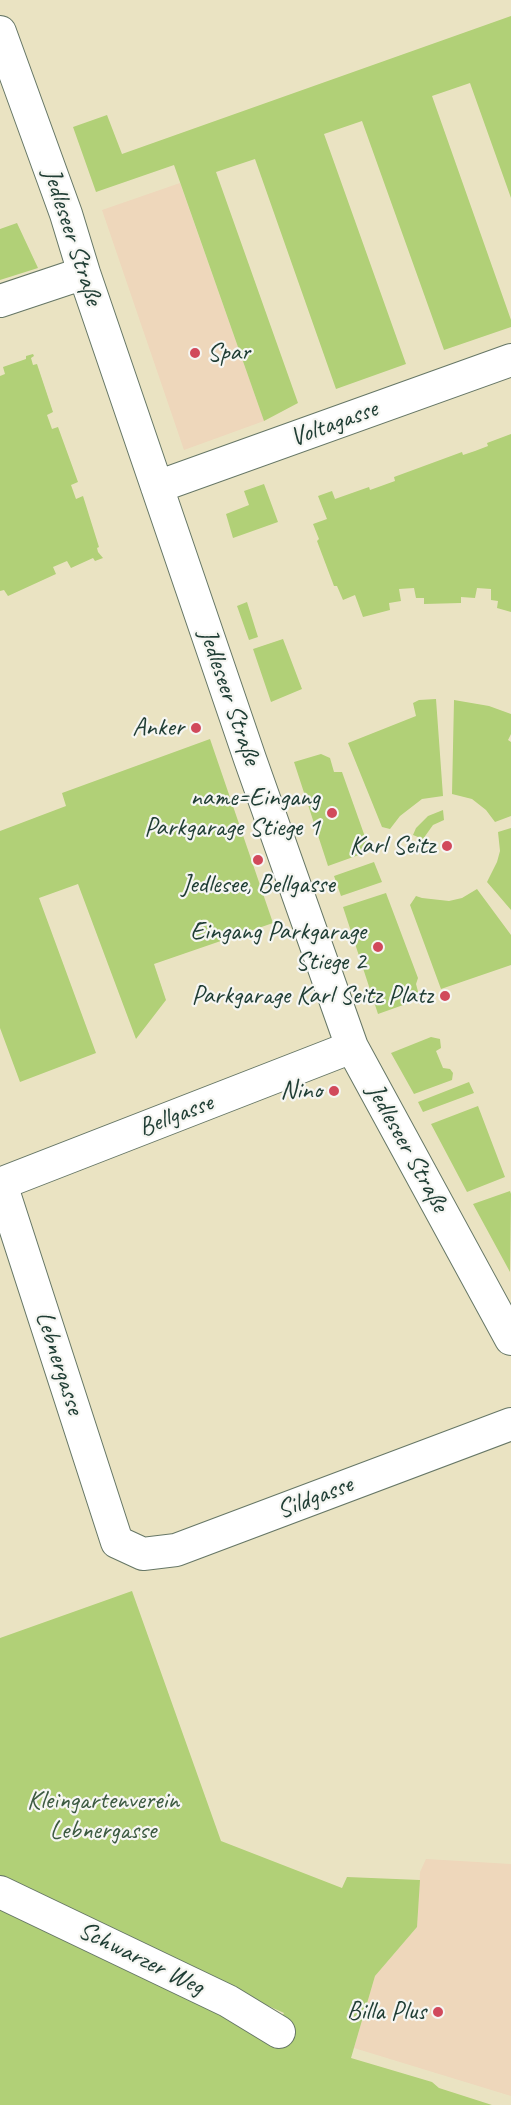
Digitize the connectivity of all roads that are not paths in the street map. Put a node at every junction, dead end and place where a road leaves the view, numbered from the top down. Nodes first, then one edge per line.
1 (0, 32) edge
2 (84, 273) junction
3 (0, 301) edge
4 (511, 360) edge
5 (157, 487) junction
6 (352, 1047) junction
7 (0, 1184) edge
8 (511, 1339) edge
9 (511, 1424) edge
10 (117, 1542) joint
11 (0, 1892) edge
12 (279, 2032) dead end

1 - 2 street, Jedleseer Straße
2 - 3 street
2 - 5 street, Jedleseer Straße
4 - 5 street, Voltagasse
5 - 6 street, Jedleseer Straße
6 - 7 street, Bellgasse
6 - 8 street, Jedleseer Straße
7 - 10 street, Lebnergasse
9 - 10 street, Sildgasse
11 - 12 street, Schwarzer Weg

